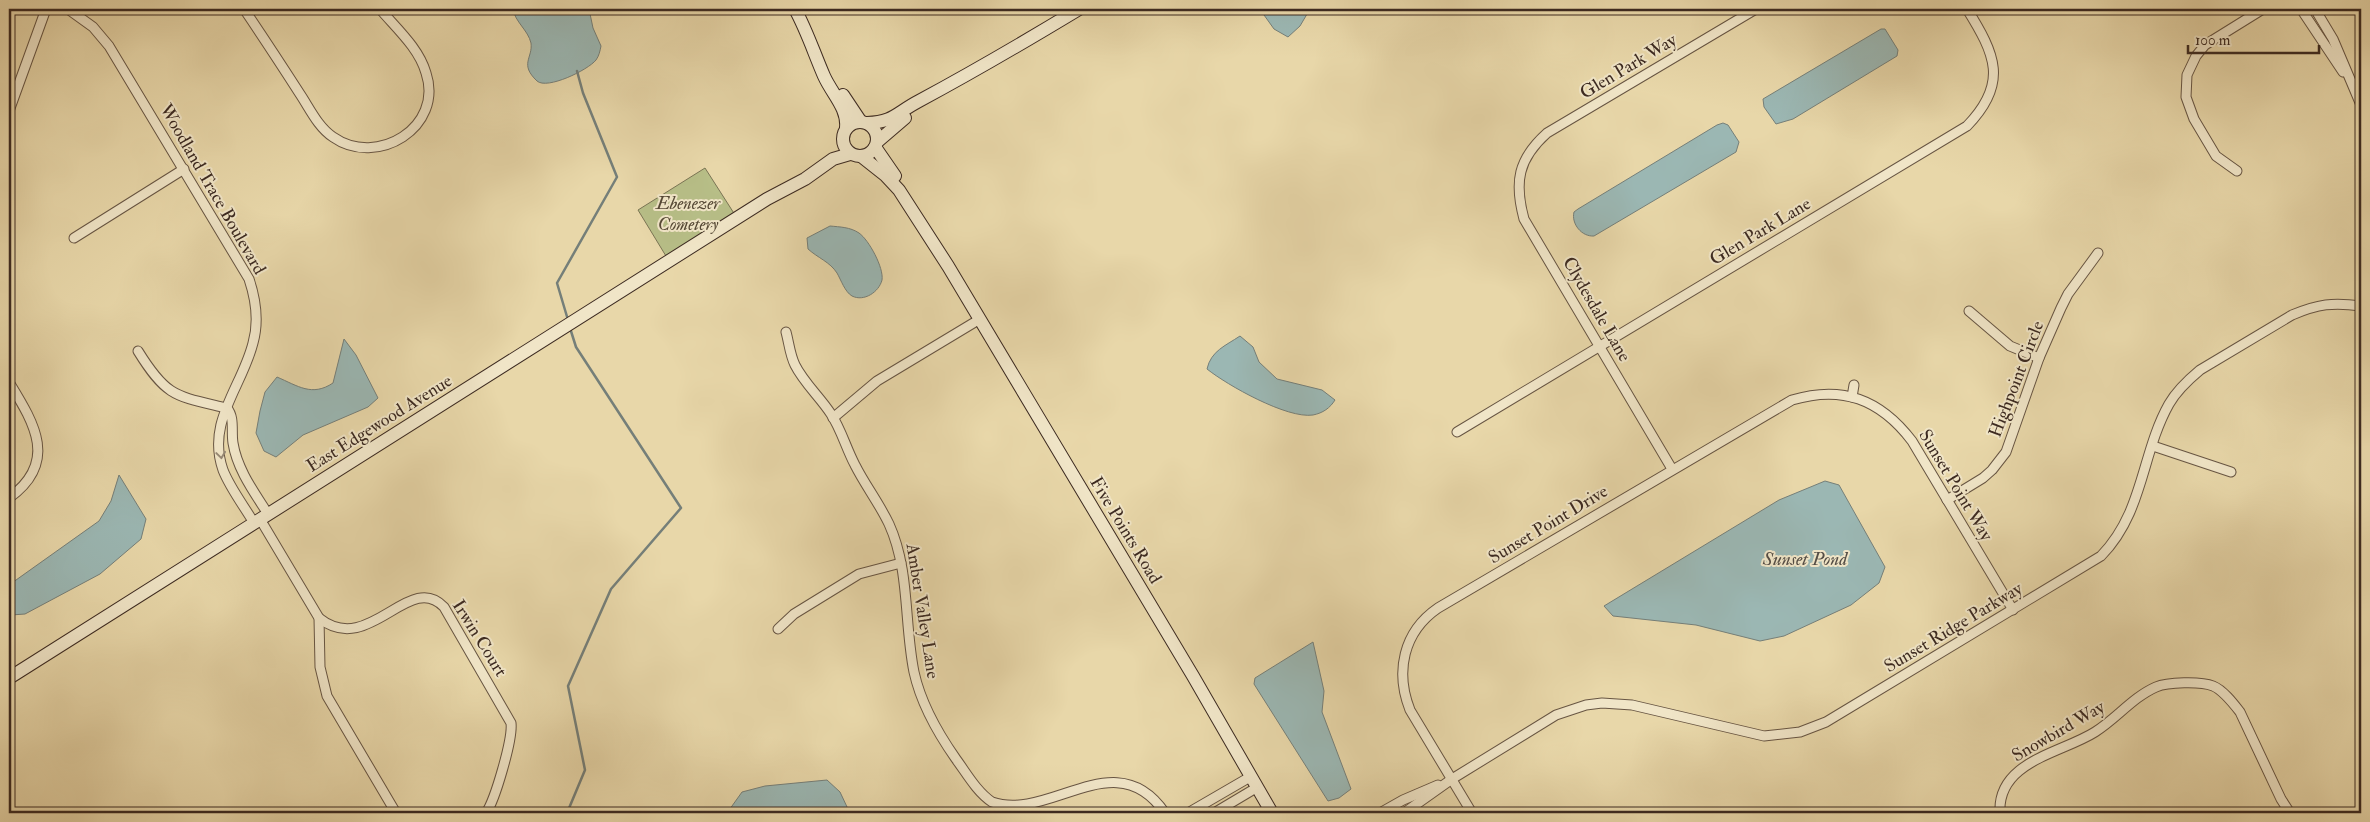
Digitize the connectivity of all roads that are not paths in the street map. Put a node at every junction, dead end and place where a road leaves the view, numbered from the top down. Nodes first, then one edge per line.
1 (46, 9) edge
2 (68, 9) edge
3 (244, 9) edge
4 (380, 9) edge
5 (795, 9) edge
6 (800, 9) edge
7 (1079, 9) edge
8 (1756, 9) edge
9 (1967, 9) edge
10 (2263, 9) edge
11 (2301, 9) edge
12 (2315, 9) edge
13 (2348, 78) junction
14 (956, 82) junction
15 (2361, 105) edge
16 (9, 111) edge
17 (864, 122) junction
18 (844, 134) junction
19 (876, 144) junction
20 (856, 155) junction
21 (1525, 159) joint
22 (184, 169) junction
23 (2237, 170) dead end
24 (767, 199) junction
25 (74, 238) dead end
26 (2098, 253) dead end
27 (948, 266) junction
28 (2361, 306) edge
29 (1969, 311) dead end
30 (980, 319) junction
31 (786, 332) dead end
32 (1600, 347) junction
33 (138, 351) dead end
34 (2039, 358) junction
35 (9, 382) edge
36 (1854, 385) dead end
37 (1852, 397) junction
38 (227, 408) junction
39 (833, 418) junction
40 (1457, 432) dead end
41 (2153, 446) junction
42 (1672, 469) junction
43 (2231, 472) dead end
44 (9, 498) edge
45 (1947, 500) junction
46 (261, 518) junction
47 (901, 563) junction
48 (2013, 610) junction
49 (319, 618) junction
50 (778, 629) dead end
51 (9, 678) edge
52 (1452, 779) junction
53 (1253, 783) junction
54 (1016, 812) edge
55 (396, 813) edge
56 (486, 813) edge
57 (1165, 813) edge
58 (1188, 813) edge
59 (1214, 813) edge
60 (1272, 813) edge
61 (1380, 813) edge
62 (1404, 813) edge
63 (1472, 813) edge
64 (2000, 813) edge
65 (2290, 813) edge

1 - 16 street
2 - 22 street, Woodland Trace Boulevard
3 - 4 street
5 - 18 main road
6 - 17 main road
7 - 14 main road
8 - 21 street, Glen Park Way
9 - 32 street, Glen Park Lane
10 - 23 street
11 - 13 street
12 - 13 street
13 - 15 street
14 - 17 main road
14 - 19 main road
17 - 18 main road
17 - 19 main road
18 - 20 main road
18 - 24 main road, East Edgewood Avenue
19 - 20 main road
19 - 27 main road
20 - 24 main road, East Edgewood Avenue
20 - 27 main road
21 - 32 street, Clydesdale Lane
22 - 25 street
22 - 38 street, Woodland Trace Boulevard
24 - 46 main road, East Edgewood Avenue
26 - 34 street, Highpoint Circle
27 - 30 main road, Five Points Road
28 - 41 street, Sunset Ridge Parkway
29 - 34 street
30 - 39 street
30 - 53 main road, Five Points Road
31 - 39 street, Amber Valley Lane
32 - 40 street, Glen Park Lane
32 - 42 street, Clydesdale Lane
33 - 38 street
34 - 45 street, Highpoint Circle
35 - 44 street
36 - 37 street
37 - 42 street, Sunset Point Drive
37 - 45 street, Sunset Point Way
38 - 46 street
38 -> 46 street, Woodland Trace Boulevard
39 - 47 street, Amber Valley Lane
41 - 43 street
41 - 48 street, Sunset Ridge Parkway
42 - 52 street, Sunset Point Drive
45 - 48 street, Sunset Point Way
46 - 49 street
46 - 51 main road, East Edgewood Avenue
47 - 50 street
47 - 54 street, Amber Valley Lane
48 - 52 street, Sunset Ridge Parkway
49 - 55 street
49 - 56 street, Irwin Court
52 - 61 street, Sunset Ridge Parkway
52 - 62 street, Sunset Ridge Parkway
52 - 63 street, Sunset Point Drive
53 - 58 street
53 - 59 street
53 - 60 main road, Five Points Road
54 - 57 street, Amber Valley Lane
64 - 65 street, Snowbird Way

